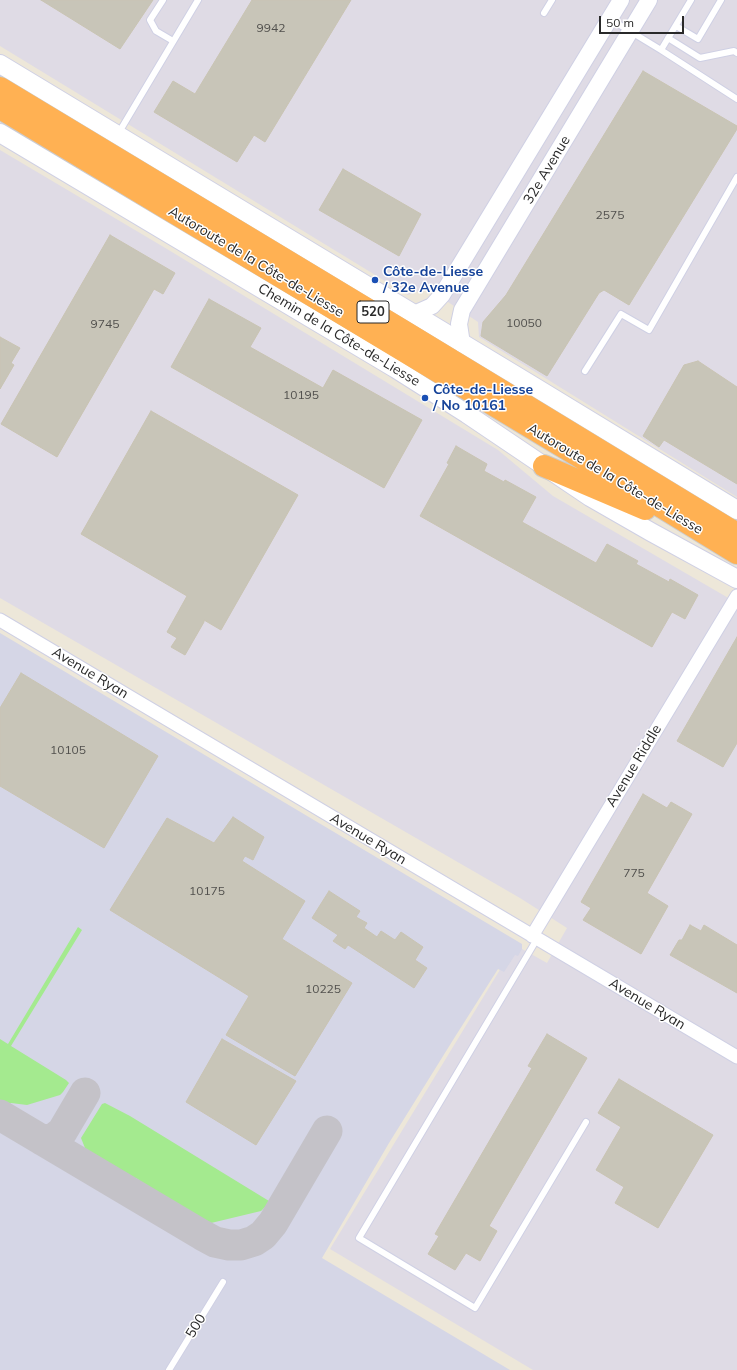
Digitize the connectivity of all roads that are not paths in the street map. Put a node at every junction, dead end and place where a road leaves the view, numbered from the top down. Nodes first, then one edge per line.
1 (163, 0) edge
2 (198, 0) edge
3 (552, 0) edge
4 (621, 0) edge
5 (649, 0) edge
6 (691, 0) edge
7 (721, 0) edge
8 (544, 13) dead end
9 (610, 19) junction
10 (676, 26) junction
11 (631, 31) junction
12 (598, 38) junction
13 (668, 38) junction
14 (173, 41) junction
15 (661, 50) junction
16 (619, 51) junction
17 (737, 54) edge
18 (0, 64) edge
19 (0, 88) edge
20 (737, 99) edge
21 (0, 108) edge
22 (0, 133) edge
23 (117, 136) junction
24 (737, 177) edge
25 (414, 314) junction
26 (462, 344) junction
27 (585, 371) dead end
28 (544, 466) junction
29 (737, 510) edge
30 (737, 534) edge
31 (710, 536) junction
32 (737, 553) edge
33 (737, 579) edge
34 (737, 596) edge
35 (0, 620) edge
36 (534, 938) junction
37 (737, 1058) edge
38 (586, 1122) dead end
39 (223, 1282) dead end
40 (169, 1370) edge

1 - 14 lane
2 - 14 lane
3 - 8 lane
4 - 9 street, 32e Avenue
5 - 11 street, 32e Avenue
6 - 10 lane
7 - 10 lane
9 - 11 lane
9 - 12 street, 32e Avenue
10 - 13 lane
11 - 15 lane
11 - 16 street, 32e Avenue
12 - 16 street
12 - 25 street, 32e Avenue
13 - 15 lane
13 - 17 lane
14 - 23 lane
15 - 20 lane
16 - 26 street, 32e Avenue
18 - 23 main road
19 - 30 highway, Autoroute de la Côte-de-Liesse / 520
21 - 31 highway, Autoroute de la Côte-de-Liesse / 520
22 - 28 main road, Chemin de la Côte-de-Liesse
23 - 25 main road
24 - 27 lane
25 - 26 main road
26 - 29 main road
28 - 31 highway
28 - 33 main road, Chemin de la Côte-de-Liesse
31 - 32 highway, Autoroute de la Côte-de-Liesse / 520
34 - 36 street, Avenue Riddle
35 - 36 street, Avenue Ryan
36 - 37 street, Avenue Ryan
36 - 38 lane
39 - 40 lane, 500

